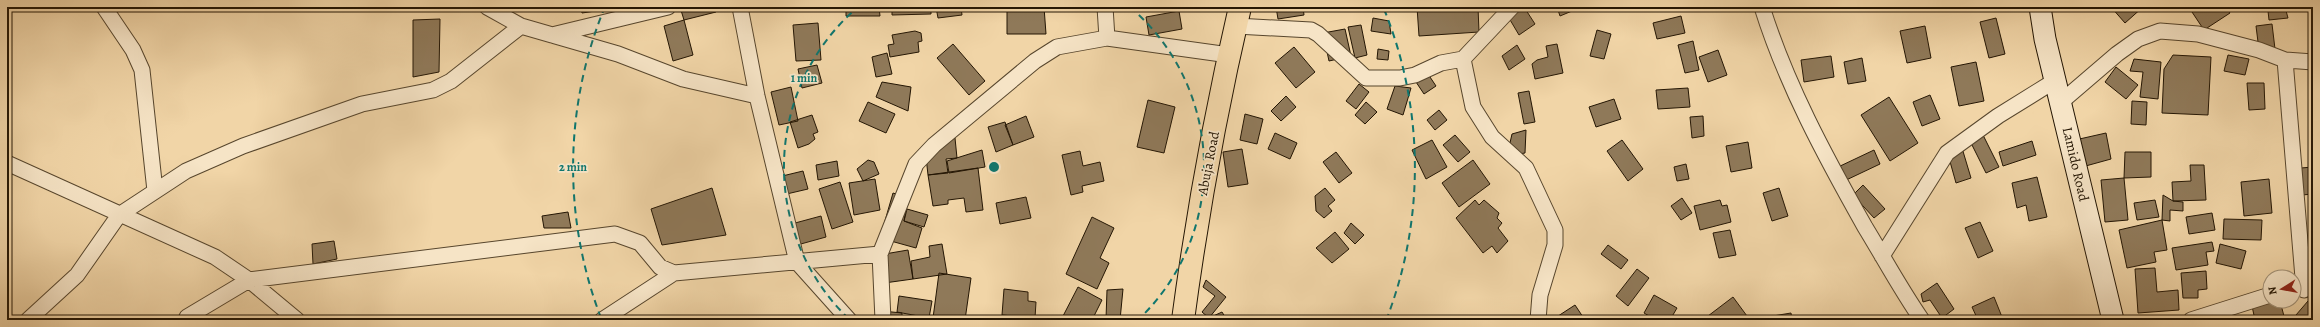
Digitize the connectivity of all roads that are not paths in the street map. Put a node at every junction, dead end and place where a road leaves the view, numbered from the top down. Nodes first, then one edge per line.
1 (104, 7) edge
2 (487, 7) edge
3 (668, 7) edge
4 (740, 7) edge
5 (1105, 7) edge
6 (1512, 7) edge
7 (1762, 7) edge
8 (2040, 7) edge
9 (1238, 17) edge
10 (522, 26) junction
11 (551, 35) junction
12 (1108, 38) junction
13 (1229, 55) junction
14 (1463, 59) junction
15 (2285, 60) junction
16 (2313, 62) edge
17 (2056, 80) junction
18 (757, 96) junction
19 (2061, 102) junction
20 (7, 163) edge
21 (155, 192) junction
22 (119, 215) junction
23 (880, 254) junction
24 (1882, 256) junction
25 (797, 262) junction
26 (674, 273) junction
27 (249, 280) junction
28 (2304, 291) edge
29 (2262, 298) edge
30 (1907, 299) junction
31 (28, 320) edge
32 (186, 320) edge
33 (297, 320) edge
34 (602, 320) edge
35 (849, 320) edge
36 (883, 320) edge
37 (1183, 320) edge
38 (1538, 320) edge
39 (1907, 320) edge
40 (1922, 320) edge
41 (2113, 320) edge
42 (2191, 320) edge

1 - 21 street
2 - 10 street
3 - 11 street
4 - 18 street
5 - 12 street
6 - 14 street
7 - 24 street
8 - 17 main road, Lamido Road
9 - 13 main road, Abuja Road
9 - 14 street
10 - 11 street
10 - 21 street
11 - 18 street
12 - 13 street
12 - 23 street
13 - 37 main road, Abuja Road
14 - 38 street
15 - 16 street
15 - 19 street
15 - 28 street
17 - 19 main road, Lamido Road
17 - 24 street
18 - 25 street
19 - 41 main road, Lamido Road
20 - 22 street
21 - 22 street
22 - 27 street
22 - 31 street
23 - 25 street
23 - 36 street
24 - 30 street
25 - 26 street
25 - 35 street
26 - 27 street
26 - 34 street
27 - 32 street
27 - 33 street
29 - 42 street
30 - 39 street
30 - 40 street

